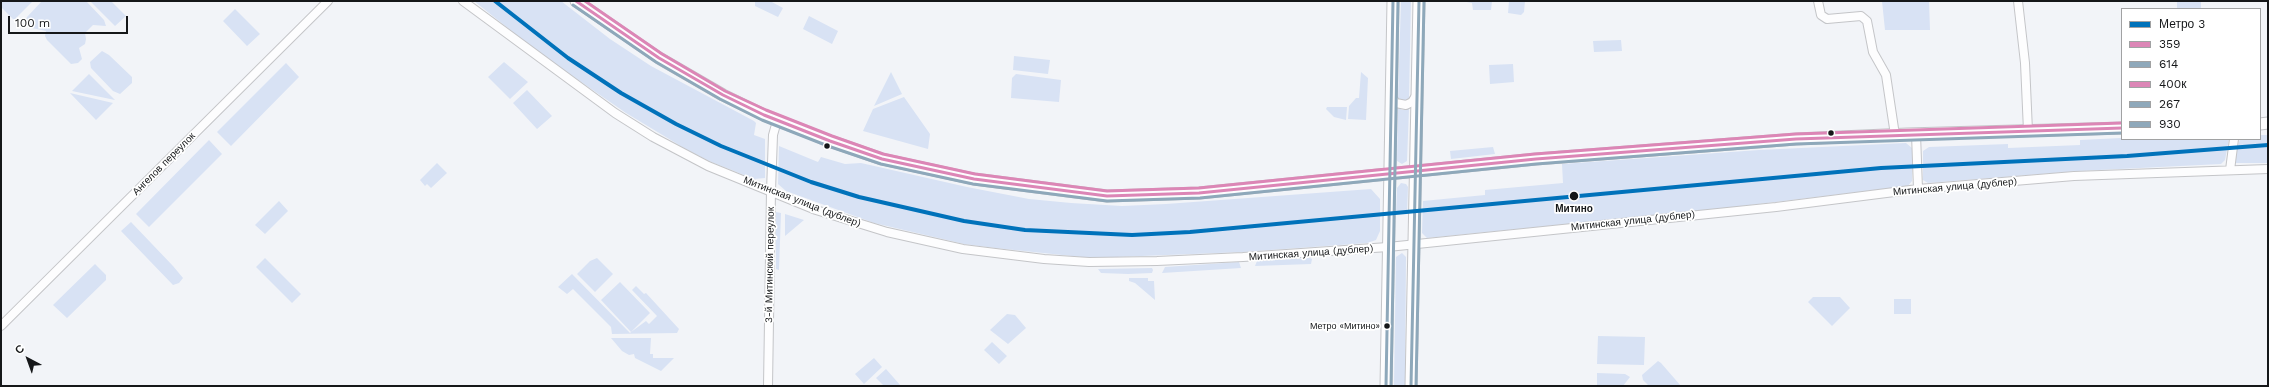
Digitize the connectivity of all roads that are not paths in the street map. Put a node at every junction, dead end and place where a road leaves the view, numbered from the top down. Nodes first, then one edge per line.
1 (328, 1) edge
2 (463, 1) edge
3 (576, 1) edge
4 (1393, 1) edge
5 (1419, 1) edge
6 (1818, 1) edge
7 (2018, 1) edge
8 (1390, 93) junction
9 (1417, 94) junction
10 (777, 121) junction
11 (2121, 128) edge
12 (2028, 131) junction
13 (1895, 134) junction
14 (1916, 134) junction
15 (2234, 140) edge
16 (2268, 169) edge
17 (2230, 170) junction
18 (1416, 172) junction
19 (1388, 175) junction
20 (1918, 189) junction
21 (771, 191) junction
22 (1415, 244) junction
23 (1388, 247) junction
24 (4, 323) edge
25 (768, 386) edge
26 (1386, 386) edge
27 (1411, 386) edge

1 - 24 street, Ангелов переулок
2 - 21 street, Митинская улица (дублер)
3 - 10 main road
4 - 8 main road
5 - 9 main road
6 - 13 street
7 - 12 street
8 - 9 street
8 - 19 main road
9 - 18 main road
10 - 19 main road
10 - 21 street, 3-й Митинский переулок
11 - 12 main road
12 - 14 main road
13 - 14 main road
13 - 18 main road
14 - 20 street
15 - 17 street
16 - 17 street, Митинская улица (дублер)
17 - 20 street, Митинская улица (дублер)
18 - 19 main road
18 - 22 main road
19 - 23 main road
20 - 22 street, Митинская улица (дублер)
21 - 23 street, Митинская улица (дублер)
21 - 25 street, 3-й Митинский переулок
22 - 23 street, Митинская улица (дублер)
22 - 27 main road
23 - 26 main road

